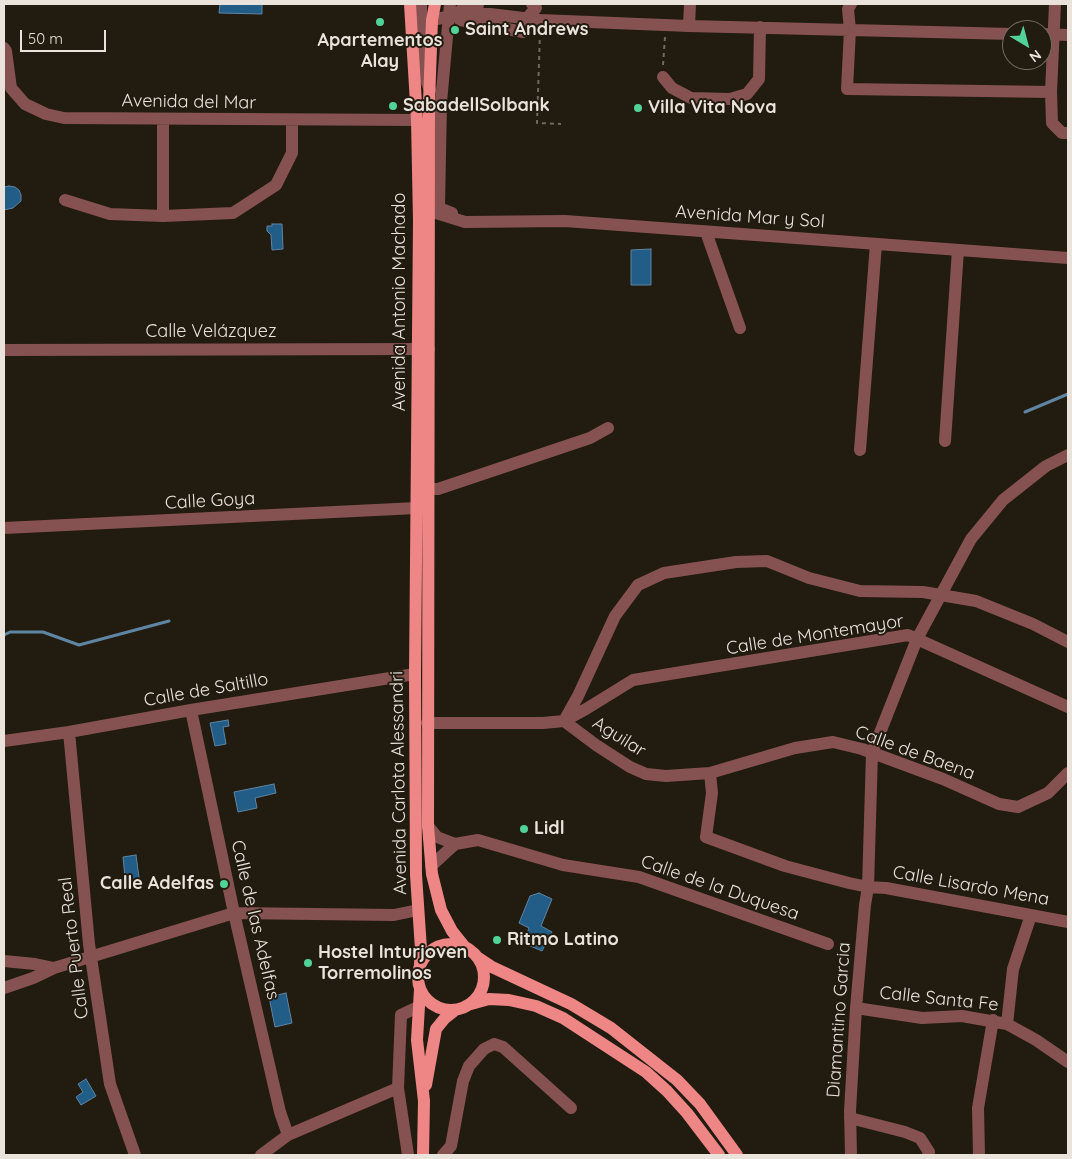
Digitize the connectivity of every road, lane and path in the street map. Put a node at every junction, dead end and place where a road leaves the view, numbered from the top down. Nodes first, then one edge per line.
1 (410, 4) edge
2 (421, 4) edge
3 (435, 4) edge
4 (450, 4) edge
5 (478, 4) edge
6 (532, 4) edge
7 (690, 4) edge
8 (851, 4) edge
9 (1055, 4) edge
10 (461, 14) junction
11 (448, 17) junction
12 (534, 19) junction
13 (432, 20) junction
14 (1051, 20) edge
15 (689, 26) junction
16 (760, 27) junction
17 (850, 30) junction
18 (1002, 34) edge
19 (1052, 34) edge
20 (1068, 35) edge
21 (664, 43) dead end
22 (4, 48) edge
23 (1050, 70) edge
24 (663, 77) joint
25 (430, 90) junction
26 (1051, 92) junction
27 (163, 119) junction
28 (292, 120) junction
29 (417, 120) junction
30 (561, 124) dead end
31 (1068, 133) edge
32 (66, 200) dead end
33 (430, 213) junction
34 (163, 216) junction
35 (469, 216) dead end
36 (419, 221) junction
37 (706, 232) junction
38 (876, 244) junction
39 (958, 250) junction
40 (1068, 258) edge
41 (740, 328) dead end
42 (424, 349) junction
43 (4, 350) edge
44 (608, 428) dead end
45 (946, 441) dead end
46 (860, 450) dead end
47 (1068, 455) edge
48 (430, 489) junction
49 (417, 508) junction
50 (4, 528) edge
51 (942, 594) junction
52 (422, 601) junction
53 (917, 639) junction
54 (1068, 642) edge
55 (415, 674) junction
56 (1068, 707) edge
57 (191, 710) junction
58 (564, 721) junction
59 (427, 723) junction
60 (69, 732) junction
61 (4, 741) edge
62 (872, 753) junction
63 (710, 773) junction
64 (1068, 773) edge
65 (428, 826) junction
66 (455, 844) junction
67 (431, 866) junction
68 (868, 888) junction
69 (418, 910) junction
70 (234, 914) junction
71 (1031, 915) junction
72 (1068, 922) edge
73 (828, 944) dead end
74 (464, 946) junction
75 (477, 957) junction
76 (91, 958) junction
77 (4, 961) edge
78 (420, 964) junction
79 (54, 968) junction
80 (4, 988) edge
81 (420, 989) junction
82 (471, 1004) junction
83 (418, 1007) junction
84 (856, 1008) junction
85 (454, 1010) junction
86 (993, 1020) junction
87 (1007, 1024) junction
88 (1068, 1062) edge
89 (398, 1088) junction
90 (424, 1101) junction
91 (571, 1108) dead end
92 (850, 1118) junction
93 (288, 1135) junction
94 (135, 1155) edge
95 (261, 1155) edge
96 (408, 1155) edge
97 (424, 1155) edge
98 (443, 1155) edge
99 (719, 1155) edge
100 (737, 1155) edge
101 (851, 1155) edge
102 (928, 1155) edge
103 (978, 1155) edge

1 - 29 main road, Avenida Antonio Machado
2 - 25 street
3 - 13 main road, Avenida Antonio Machado
4 - 11 street
5 - 10 street
6 - 12 street
7 - 15 street
8 - 17 street
9 - 14 street
10 - 11 street
10 - 12 street
11 - 13 street
11 - 35 street
12 - 15 street
12 - 30 path
13 - 25 main road, Avenida Antonio Machado
15 - 16 street
16 - 17 street
16 - 24 street
17 - 18 street
17 - 26 street
19 - 20 street
21 - 24 path
22 - 27 street, Avenida del Mar
23 - 26 street
25 - 33 main road, Avenida Antonio Machado
26 - 31 street
27 - 28 street, Avenida del Mar
27 - 34 street
28 - 29 street, Avenida del Mar
28 - 34 street
29 - 36 main road, Avenida Antonio Machado
32 - 34 street
33 - 36 street
33 - 37 street, Avenida Mar y Sol
33 - 42 main road, Avenida Antonio Machado
36 - 42 main road, Avenida Antonio Machado
37 - 38 street, Avenida Mar y Sol
37 - 41 street
38 - 39 street, Avenida Mar y Sol
38 - 46 street
39 - 40 street, Avenida Mar y Sol
39 - 45 street
42 - 43 street, Calle Velázquez
42 - 48 main road, Avenida Antonio Machado
42 - 49 main road, Avenida Antonio Machado
44 - 48 street
47 - 51 street, Diamantino Garcia
48 - 52 main road, Avenida Antonio Machado
49 - 50 street, Calle Goya
49 - 52 main road, Avenida Antonio Machado
51 - 53 street, Diamantino Garcia
51 - 54 street
51 - 58 street
52 - 55 main road, Avenida Carlota Alessandri
52 - 59 main road, Avenida Carlota Alessandri
53 - 56 street, Calle de Montemayor
53 - 58 street, Calle de Montemayor
53 - 62 street, Diamantino Garcia
55 - 57 street, Calle de Saltillo
55 - 69 main road, Avenida Carlota Alessandri
57 - 60 street, Calle de Saltillo
57 - 70 street, Calle de las Adelfas
58 - 59 street
58 - 63 street, Aguilar
59 - 65 main road, Avenida Carlota Alessandri
60 - 61 street, Calle de Saltillo
60 - 76 street, Calle Puerto Real
62 - 63 street, Calle de Baena
62 - 64 street, Calle de Baena
62 - 68 street, Diamantino Garcia
63 - 68 street
65 - 66 street
65 - 67 main road, Avenida Carlota Alessandri
66 - 67 street
66 - 73 street, Calle de la Duquesa
67 - 74 main road, Avenida Carlota Alessandri
68 - 71 street, Calle Lisardo Mena
68 - 84 street, Diamantino Garcia
69 - 70 street
69 - 78 main road, Avenida Carlota Alessandri
70 - 76 street
70 - 93 street, Calle de las Adelfas
71 - 72 street, Calle Lisardo Mena
71 - 87 street
74 - 75 main road
74 - 78 main road
75 - 82 main road
75 - 100 main road
76 - 79 street
76 - 94 street, Calle Puerto Real
77 - 79 street
78 - 81 main road
79 - 80 street
81 - 83 main road
81 - 85 main road
82 - 85 main road
82 - 99 main road
83 - 89 street
83 - 90 main road
84 - 86 street, Calle Santa Fe
84 - 92 street, Diamantino Garcia
85 - 90 main road
86 - 87 street, Calle Santa Fe
86 - 103 street
87 - 88 street, Calle Santa Fe
89 - 93 street
89 - 96 street
90 - 97 main road
91 - 98 street
92 - 101 street, Diamantino Garcia
92 - 102 street
93 - 95 street

